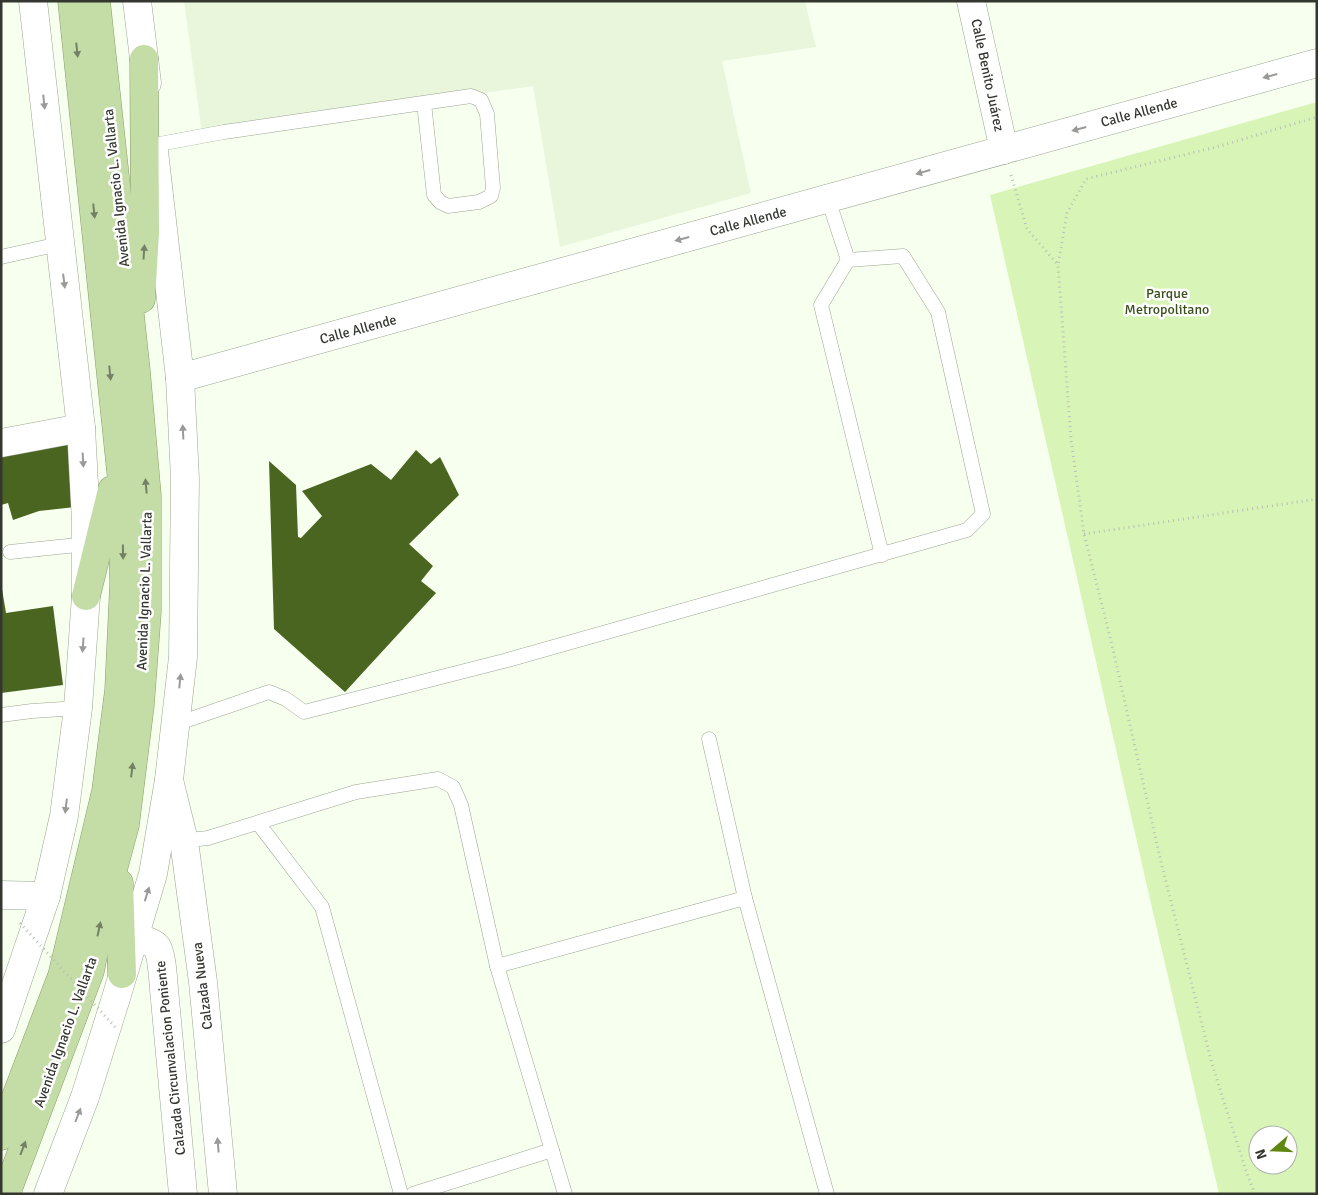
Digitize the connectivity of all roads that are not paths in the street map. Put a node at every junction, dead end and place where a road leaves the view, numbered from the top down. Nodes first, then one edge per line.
1 (33, 1) edge
2 (72, 1) edge
3 (96, 1) edge
4 (137, 1) edge
5 (971, 1) edge
6 (144, 58) junction
7 (1317, 63) edge
8 (424, 103) junction
9 (154, 145) junction
10 (1004, 150) junction
11 (828, 199) junction
12 (60, 244) junction
13 (1, 256) edge
14 (848, 260) junction
15 (136, 371) junction
16 (180, 378) junction
17 (81, 428) junction
18 (1, 444) edge
19 (119, 462) junction
20 (87, 544) junction
21 (10, 552) dead end
22 (882, 555) junction
23 (86, 596) junction
24 (78, 708) junction
25 (1, 715) edge
26 (176, 724) junction
27 (709, 739) dead end
28 (258, 823) junction
29 (171, 841) junction
30 (117, 854) junction
31 (1, 894) edge
32 (46, 896) junction
33 (745, 898) junction
34 (134, 937) junction
35 (497, 966) junction
36 (122, 974) junction
37 (1, 1029) edge
38 (1, 1136) edge
39 (552, 1150) junction
40 (6, 1194) edge
41 (48, 1194) edge
42 (183, 1194) edge
43 (223, 1194) edge
44 (401, 1194) edge
45 (413, 1194) edge
46 (565, 1194) edge
47 (827, 1194) edge

1 -> 12 street
2 -> 19 highway, Avenida Ignacio L. Vallarta
3 - 15 highway, Avenida Ignacio L. Vallarta
4 - 6 street
5 - 10 street, Calle Benito Juárez
6 - 9 street
15 -> 6 highway
7 -> 10 street, Calle Allende
8 - 8 lane
8 - 9 lane
9 - 16 street
10 -> 11 street, Calle Allende
11 - 14 lane
11 -> 16 street, Calle Allende
12 - 13 lane
12 -> 17 street
14 - 22 lane
14 - 22 lane
30 -> 15 highway, Avenida Ignacio L. Vallarta
26 -> 16 street
17 - 18 street
17 -> 20 street
19 - 23 highway
19 -> 38 highway, Avenida Ignacio L. Vallarta
20 - 21 lane
20 - 23 street
22 - 26 lane
23 -> 24 street
24 - 25 lane
24 -> 32 street
26 - 29 street
27 - 33 lane
28 - 29 lane
28 - 35 lane
28 - 44 lane
34 -> 29 street
43 -> 29 street, Calzada Nueva
30 - 36 highway
40 -> 30 highway, Avenida Ignacio L. Vallarta
31 - 32 street
32 - 37 street
33 - 35 lane
33 - 47 lane
34 - 36 street
34 - 42 street, Calzada Circunvalacion Poniente
35 - 39 lane
41 -> 36 street
39 - 45 lane
39 - 46 lane

